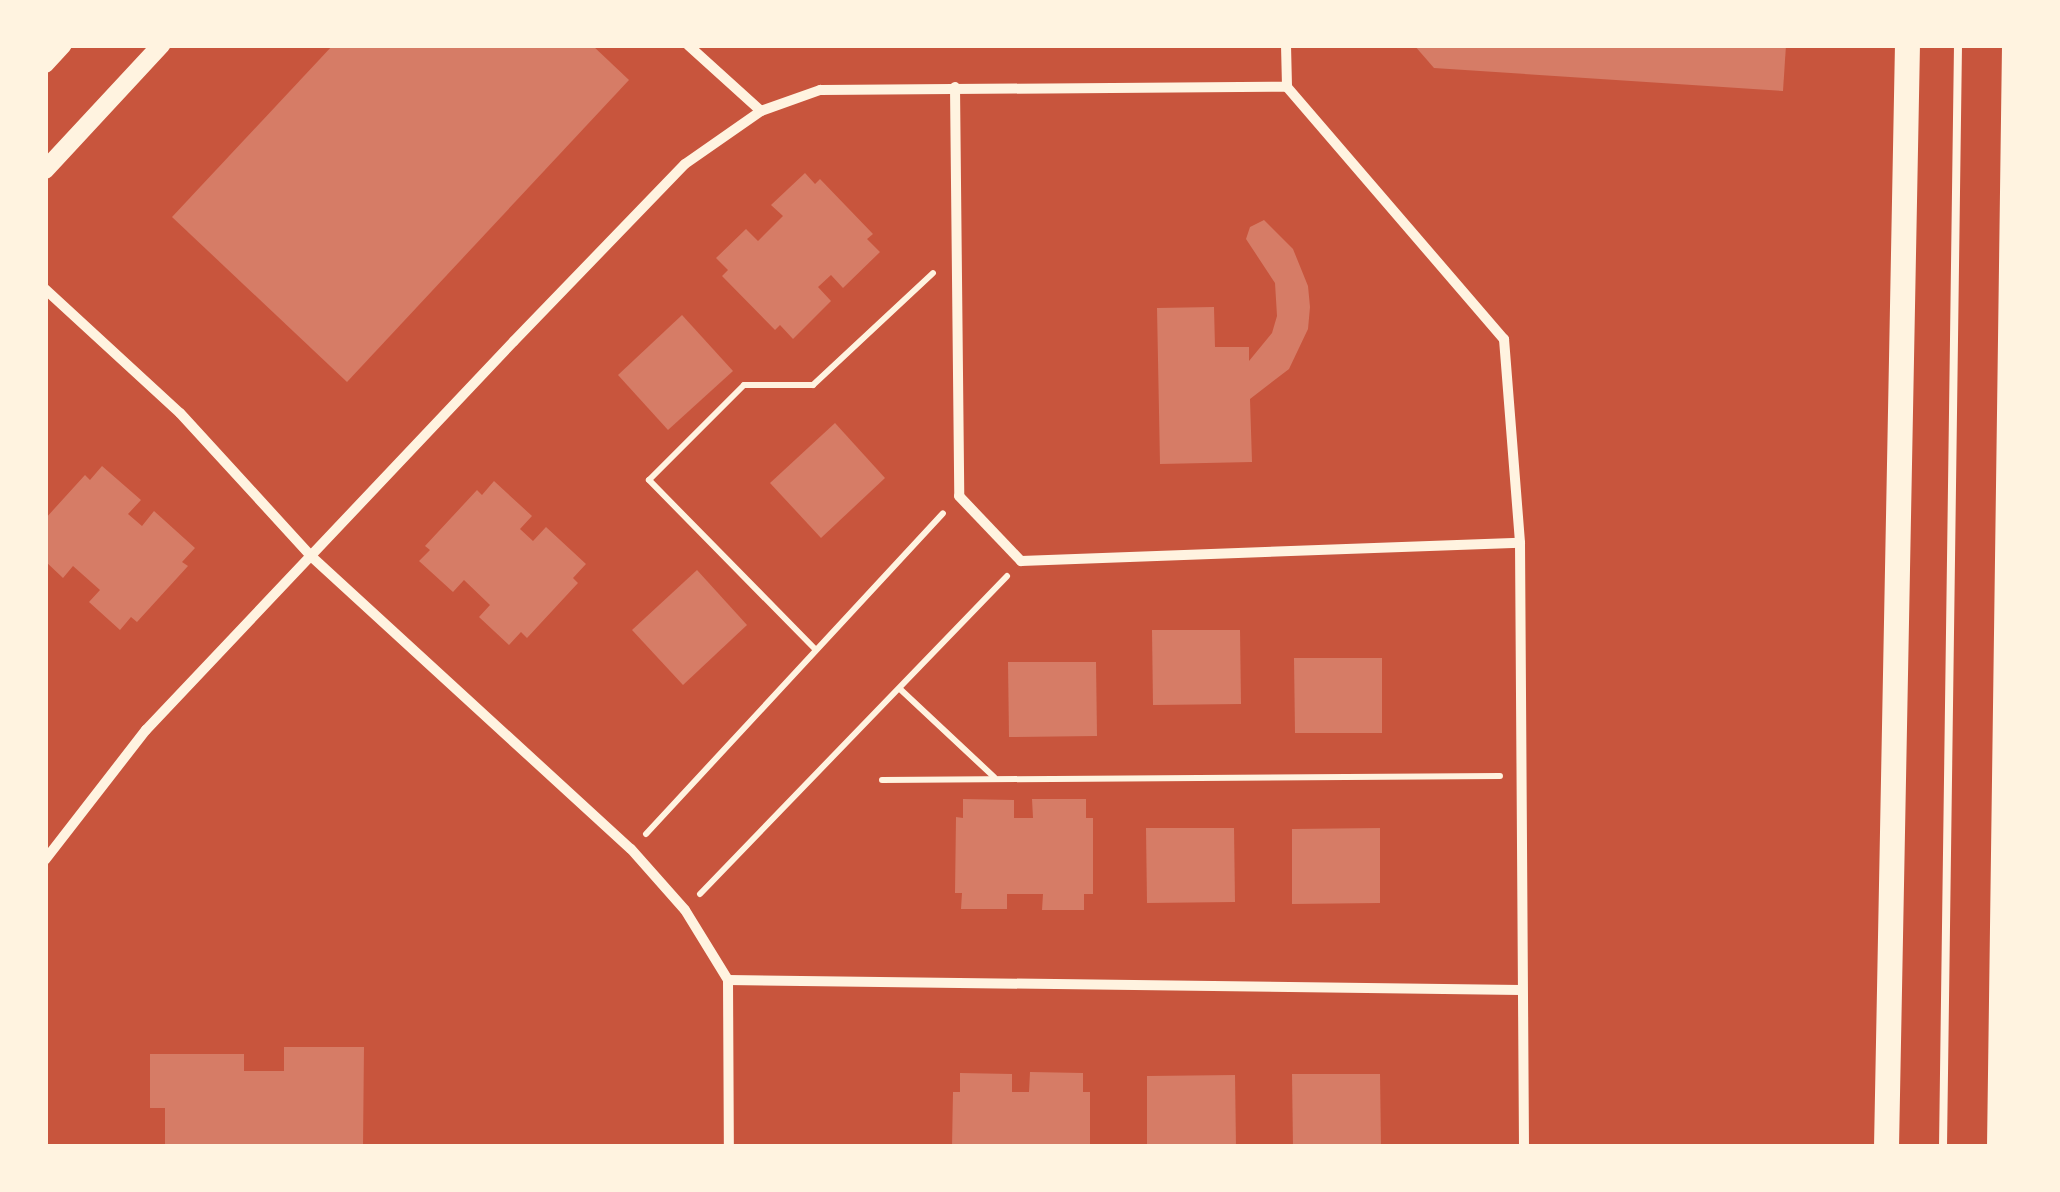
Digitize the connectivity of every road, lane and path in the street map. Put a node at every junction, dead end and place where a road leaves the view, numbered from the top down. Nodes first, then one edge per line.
1 (63, 45) edge
2 (162, 45) edge
3 (688, 45) edge
4 (1286, 45) edge
5 (1906, 45) edge
6 (1958, 45) edge
7 (2014, 45) edge
8 (45, 64) edge
9 (955, 86) junction
10 (1287, 88) junction
11 (760, 111) junction
12 (45, 170) edge
13 (957, 251) junction
14 (45, 289) edge
15 (959, 496) junction
16 (1520, 543) junction
17 (312, 557) junction
18 (1020, 561) junction
19 (815, 649) junction
20 (900, 689) junction
21 (1522, 776) junction
22 (994, 778) junction
23 (882, 780) dead end
24 (631, 849) junction
25 (45, 860) edge
26 (685, 910) junction
27 (728, 980) junction
28 (1522, 990) junction
29 (729, 1147) edge
30 (1524, 1147) edge
31 (1886, 1147) edge
32 (1943, 1147) edge
33 (1999, 1147) edge

1 - 8 street
2 - 12 street
3 - 11 street
4 - 10 street
5 - 31 main road
6 - 32 lane
7 - 33 main road
9 - 10 street
9 - 11 street
9 - 13 street
10 - 16 street
11 - 17 street
13 - 15 street
13 - 19 path
14 - 17 street
15 - 18 street
15 - 19 path
16 - 18 street
16 - 21 street
17 - 24 street
17 - 25 street
18 - 20 path
19 - 24 path
20 - 22 path
20 - 26 path
21 - 22 path
21 - 28 street
22 - 23 path
24 - 26 street
26 - 27 street
27 - 28 street
27 - 29 street
28 - 30 street

